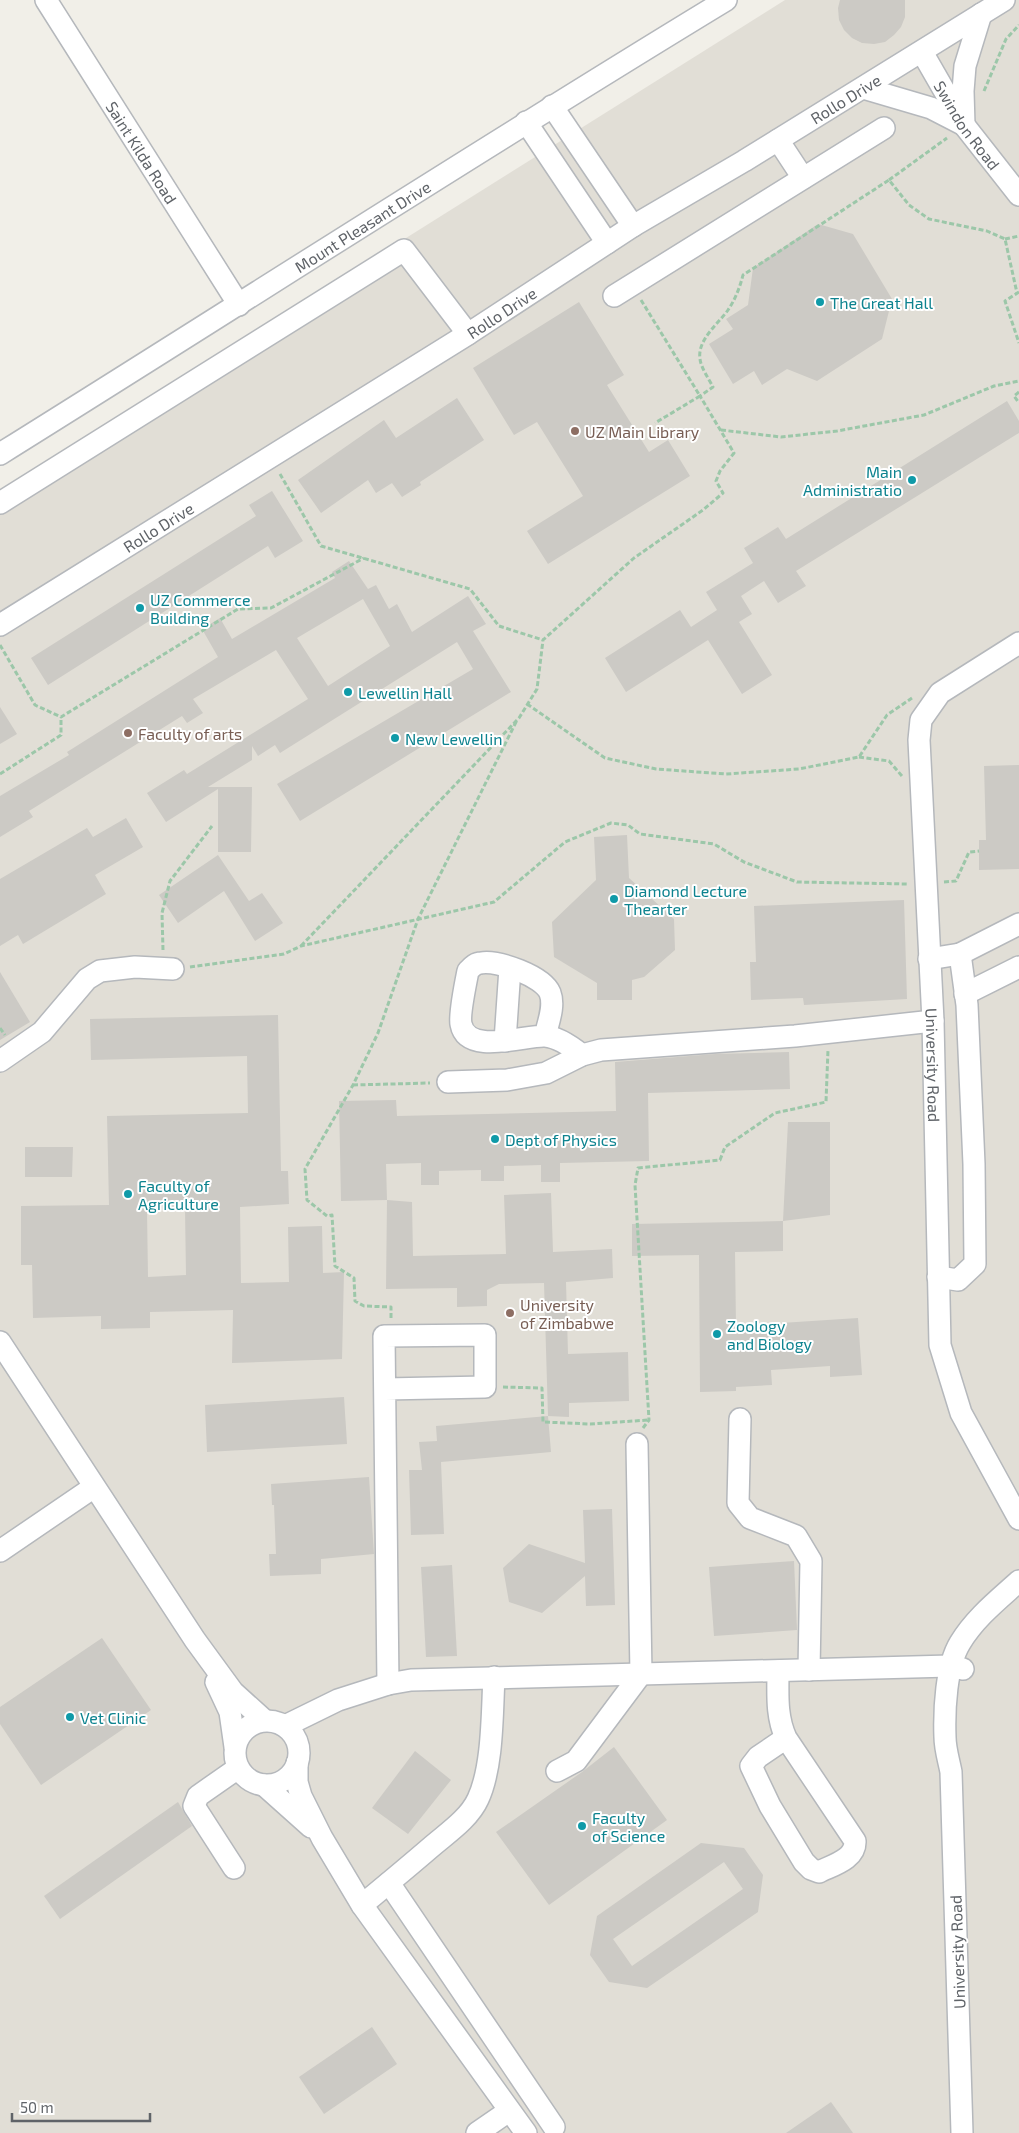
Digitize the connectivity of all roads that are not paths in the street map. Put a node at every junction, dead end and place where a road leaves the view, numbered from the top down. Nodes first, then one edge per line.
1 (46, 0) edge
2 (726, 0) edge
3 (1004, 0) edge
4 (981, 14) junction
5 (922, 52) junction
6 (863, 88) junction
7 (552, 106) junction
8 (526, 122) junction
9 (964, 125) junction
10 (884, 128) dead end
11 (778, 140) junction
12 (803, 178) junction
13 (1019, 195) edge
14 (633, 226) junction
15 (607, 243) junction
16 (614, 296) dead end
17 (239, 305) junction
18 (468, 334) junction
19 (0, 454) edge
20 (0, 503) edge
21 (0, 625) edge
22 (1019, 643) edge
23 (1019, 924) edge
24 (960, 954) junction
25 (929, 959) junction
26 (1019, 967) edge
27 (168, 968) road end
28 (510, 968) junction
29 (966, 994) junction
30 (932, 1021) junction
31 (545, 1036) junction
32 (505, 1041) junction
33 (582, 1055) junction
34 (0, 1061) edge
35 (448, 1082) road end
36 (938, 1277) junction
37 (0, 1342) edge
38 (385, 1389) junction
39 (740, 1419) dead end
40 (637, 1444) road end
41 (94, 1487) junction
42 (1019, 1519) edge
43 (0, 1551) edge
44 (1019, 1581) edge
45 (1019, 1602) edge
46 (195, 1640) junction
47 (957, 1668) junction
48 (810, 1670) junction
49 (778, 1671) junction
50 (641, 1674) junction
51 (494, 1677) junction
52 (388, 1684) junction
53 (338, 1700) junction
54 (264, 1720) junction
55 (285, 1726) junction
56 (786, 1738) junction
57 (237, 1757) junction
58 (298, 1758) junction
59 (558, 1771) dead end
60 (264, 1785) junction
61 (322, 1838) junction
62 (234, 1868) dead end
63 (389, 1883) junction
64 (362, 1905) junction
65 (509, 2111) junction
66 (554, 2127) dead end
67 (477, 2133) edge
68 (526, 2133) edge
69 (962, 2133) edge

1 - 17 street, Saint Kilda Road
2 - 7 street, Mount Pleasant Drive
3 - 4 street, Rollo Drive
4 - 5 street, Rollo Drive
4 - 9 street
5 - 6 street, Rollo Drive
5 - 9 street, Swindon Road
6 - 9 street
6 - 11 street, Rollo Drive
7 - 8 street, Mount Pleasant Drive
7 - 14 street
8 - 15 street
8 - 17 street, Mount Pleasant Drive
9 - 13 street, Swindon Road
10 - 12 street
11 - 12 street
11 - 14 street, Rollo Drive
12 - 16 street
14 - 15 street, Rollo Drive
15 - 18 street, Rollo Drive
17 - 19 street, Mount Pleasant Drive
18 - 20 street
18 - 21 street, Rollo Drive
22 - 25 street, University Road
23 - 24 street
24 - 25 street
24 - 29 street
25 - 30 street, University Road
26 - 29 street
27 - 34 street
28 - 31 street
28 - 32 street
28 - 32 street
29 - 36 street
30 - 33 street
30 - 36 street, University Road
31 - 32 street
31 - 33 street
33 - 35 street
36 - 42 street, University Road
37 - 41 street
38 - 38 street
38 - 52 street
39 - 48 street
40 - 50 street
41 - 43 street
41 - 46 street
44 - 47 street, University Road
45 - 47 street, University Road
46 - 54 street
46 - 57 street
47 - 48 street
47 - 69 street, University Road
48 - 49 street
49 - 50 street
49 - 56 street
50 - 51 street
50 - 59 street
51 - 52 street
51 - 63 street
52 - 53 street
53 - 55 street
53 - 58 street
54 - 55 street
54 - 57 street
55 - 58 street
56 - 56 street
57 - 60 street
57 - 62 street
58 - 60 street
58 - 61 street
60 - 61 street
61 - 64 street
63 - 64 street
63 - 66 street
64 - 65 street
65 - 67 street
65 - 68 street

